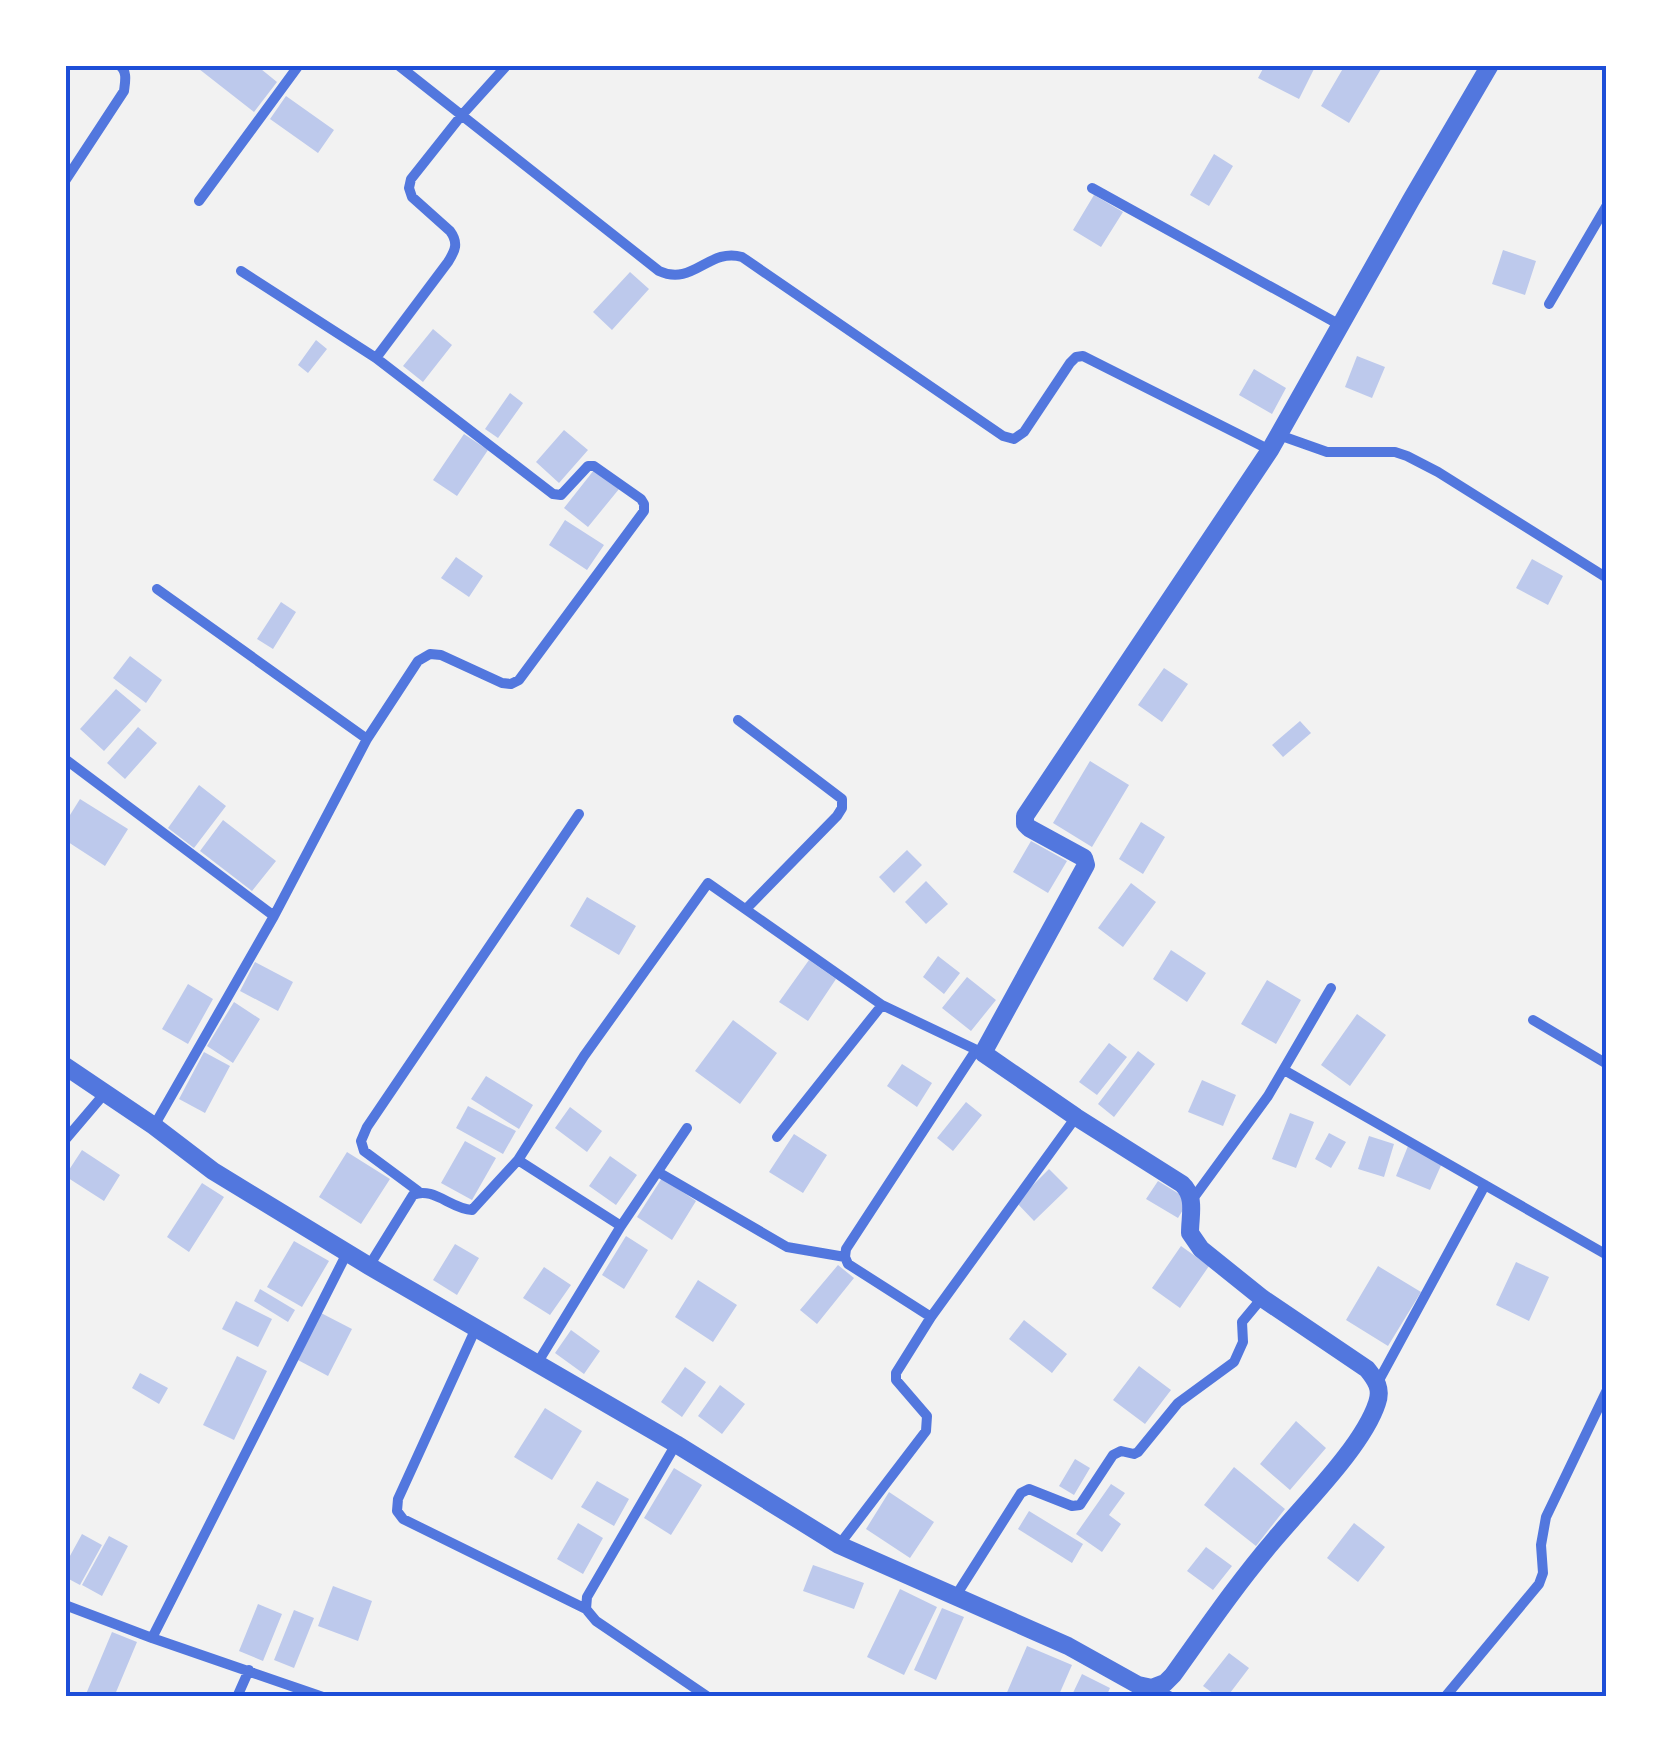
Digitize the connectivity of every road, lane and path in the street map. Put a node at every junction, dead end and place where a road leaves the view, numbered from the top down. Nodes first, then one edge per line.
1 (120, 65) edge
2 (298, 65) edge
3 (398, 65) edge
4 (506, 65) edge
5 (1490, 65) edge
6 (461, 116) junction
7 (65, 180) edge
8 (1092, 188) dead end
9 (199, 201) dead end
10 (1607, 205) edge
11 (241, 271) dead end
12 (1549, 304) dead end
13 (1340, 325) junction
14 (376, 358) junction
15 (1275, 442) junction
16 (1607, 578) edge
17 (157, 589) dead end
18 (738, 720) dead end
19 (367, 739) junction
20 (65, 759) edge
21 (579, 814) dead end
22 (746, 908) junction
23 (274, 916) junction
24 (1331, 988) dead end
25 (882, 1004) junction
26 (1534, 1020) dead end
27 (980, 1051) junction
28 (1607, 1064) edge
29 (65, 1066) edge
30 (1284, 1070) junction
31 (104, 1093) junction
32 (1076, 1117) junction
33 (154, 1126) junction
34 (687, 1128) dead end
35 (778, 1136) dead end
36 (65, 1140) edge
37 (518, 1160) junction
38 (658, 1172) junction
39 (1485, 1186) junction
40 (418, 1191) junction
41 (1192, 1200) junction
42 (621, 1226) junction
43 (347, 1253) junction
44 (1607, 1255) edge
45 (844, 1257) junction
46 (369, 1266) junction
47 (1262, 1298) junction
48 (931, 1317) junction
49 (476, 1328) junction
50 (538, 1362) junction
51 (1378, 1382) junction
52 (1607, 1390) edge
53 (676, 1444) junction
54 (839, 1545) junction
55 (956, 1597) junction
56 (65, 1605) edge
57 (586, 1609) junction
58 (152, 1638) junction
59 (249, 1670) junction
60 (1152, 1688) junction
61 (237, 1697) edge
62 (323, 1697) edge
63 (708, 1697) edge
64 (1171, 1697) edge
65 (1445, 1697) edge

1 - 7 street
2 - 9 street
3 - 6 street
4 - 6 street
5 - 13 street
6 - 14 street
6 - 15 street
8 - 13 street
10 - 12 street
11 - 14 street
13 - 15 street
14 - 19 street
15 - 16 street
15 - 27 street
17 - 19 street
18 - 22 street
19 - 23 street
20 - 23 street
21 - 40 street
22 - 25 street
22 - 37 street
23 - 33 street
24 - 30 street
25 - 27 street
25 - 35 street
26 - 28 street
27 - 32 street
27 - 45 street
29 - 31 street
30 - 39 street
30 - 41 street
31 - 33 street
31 - 36 street
32 - 41 street
32 - 48 street
33 - 43 street
34 - 38 street
37 - 40 street
37 - 42 street
38 - 42 street
38 - 45 street
39 - 44 street
39 - 51 street
40 - 46 street
41 - 47 street
42 - 50 street
43 - 46 street
43 - 58 street
45 - 48 street
46 - 49 street
47 - 51 street
47 - 55 street
48 - 54 street
49 - 50 street
49 - 57 street
50 - 53 street
51 - 60 street
52 - 65 street
53 - 54 street
53 - 57 street
54 - 55 street
55 - 60 street
56 - 58 street
57 - 63 street
58 - 59 street
59 - 61 street
59 - 62 street
60 - 64 street

